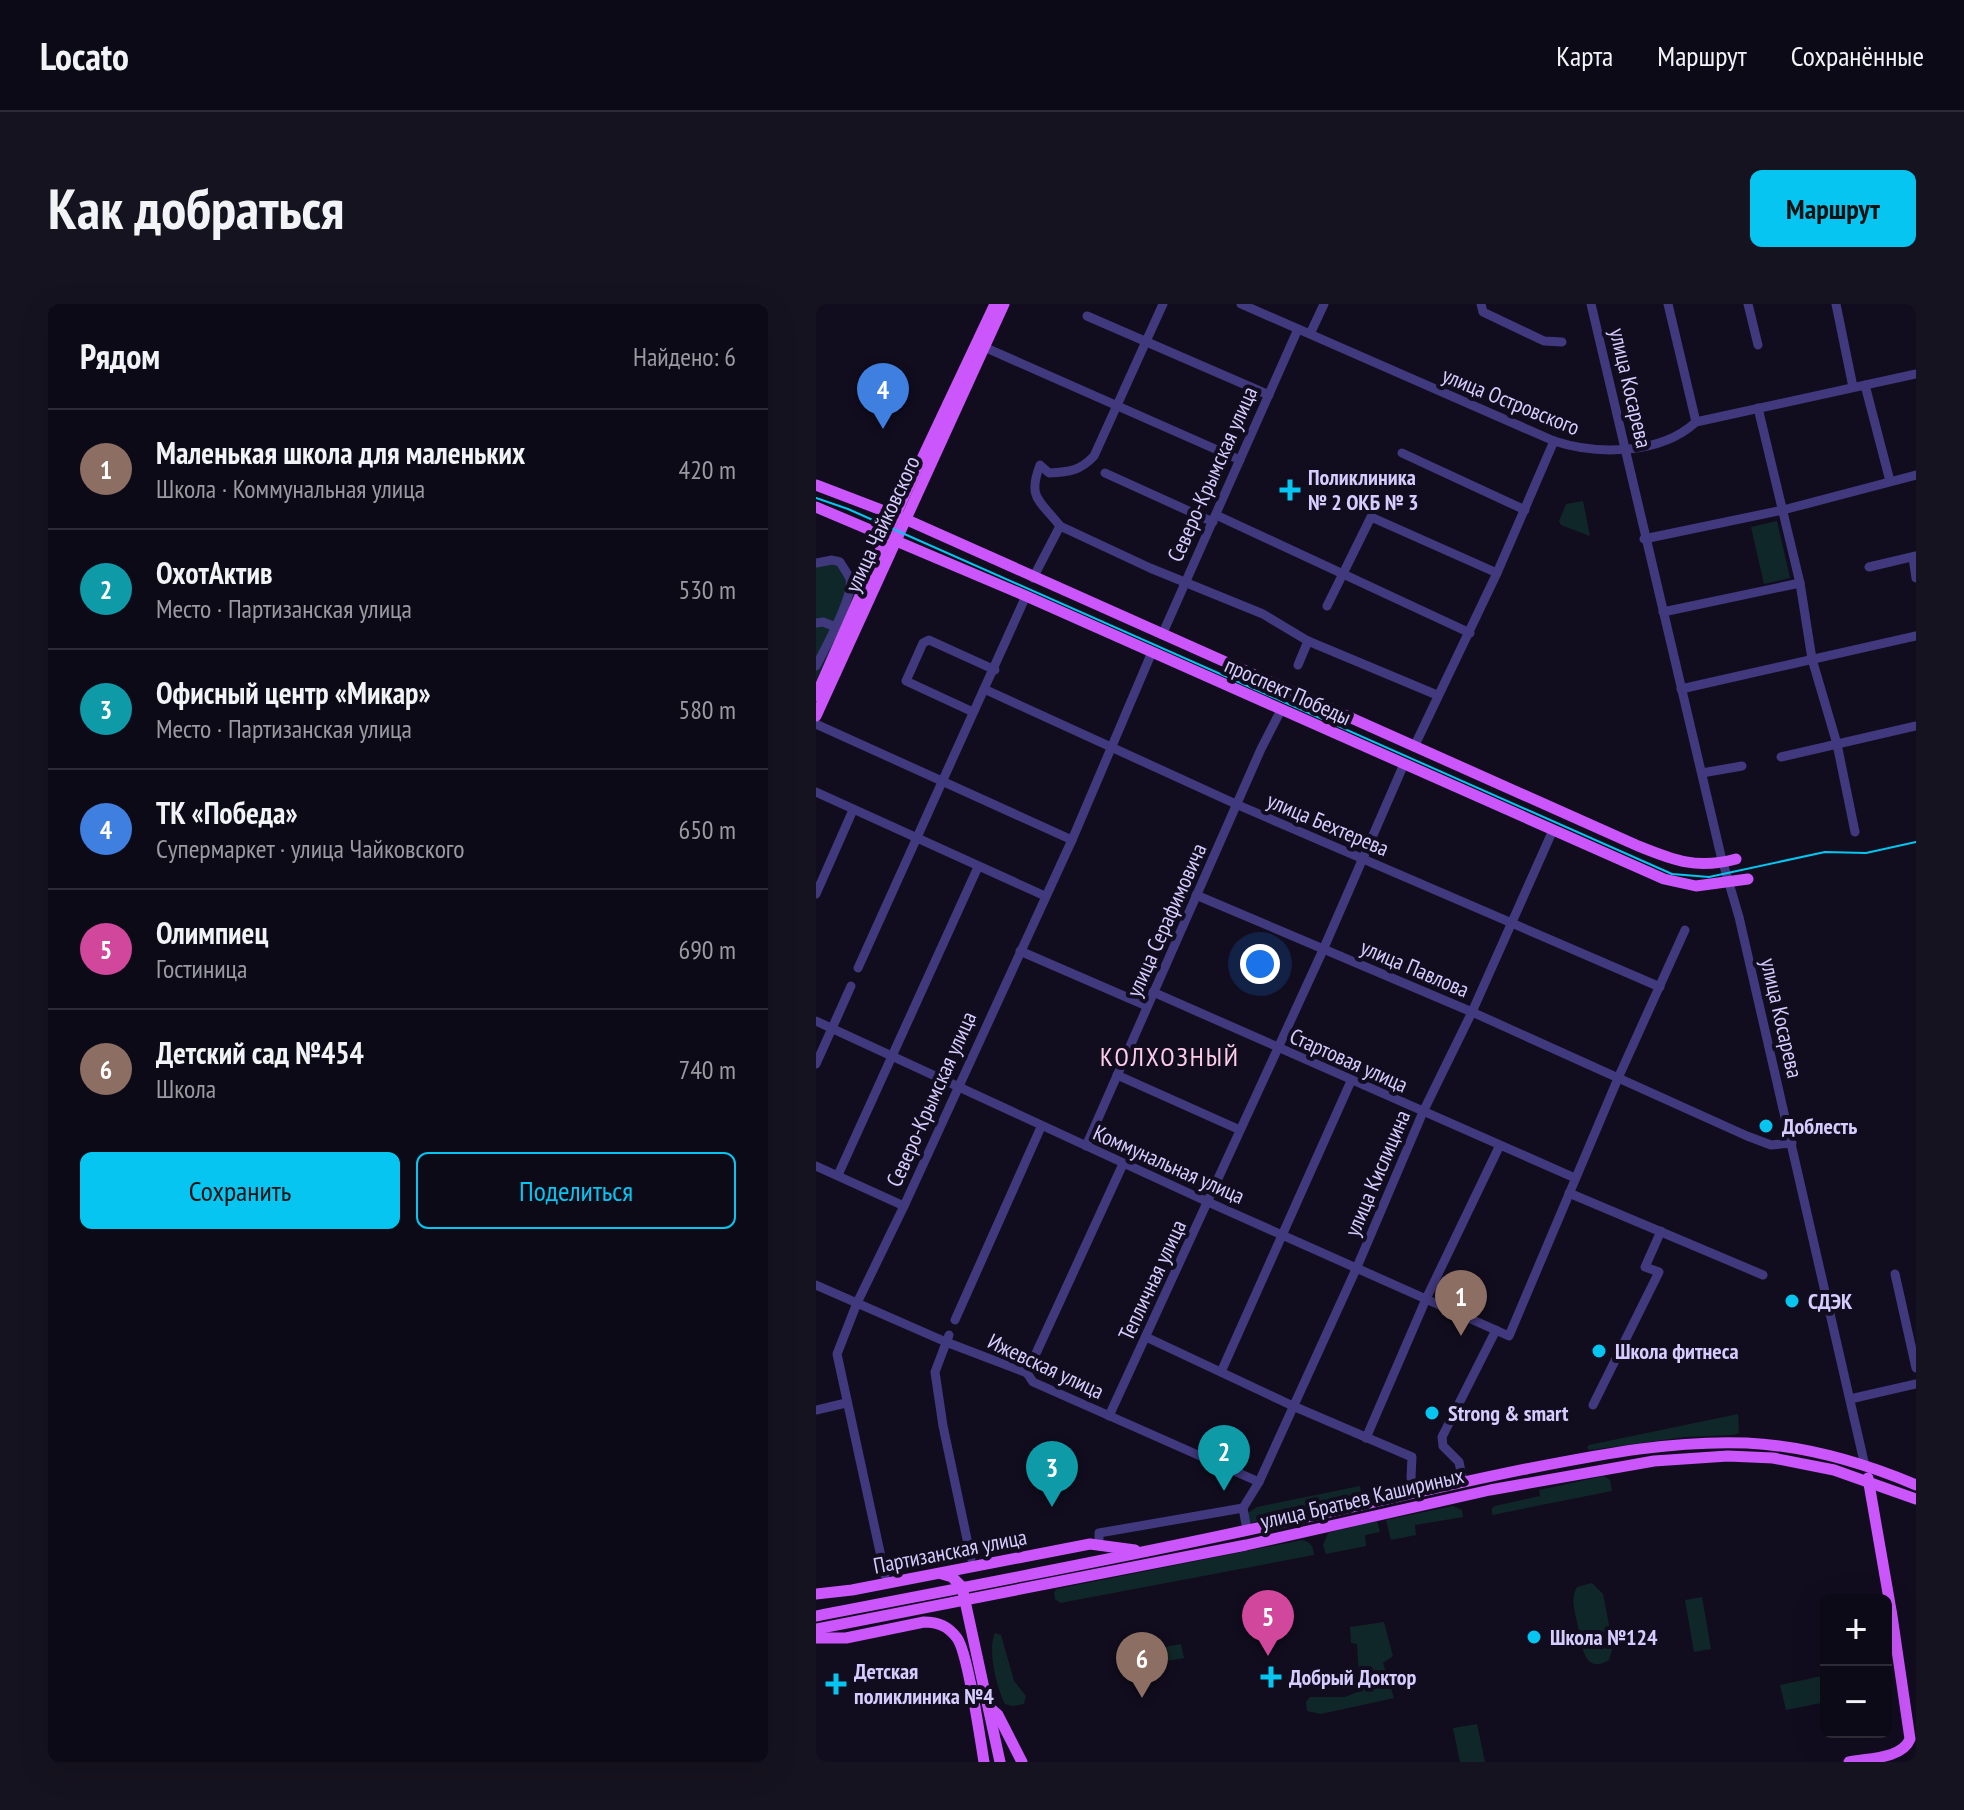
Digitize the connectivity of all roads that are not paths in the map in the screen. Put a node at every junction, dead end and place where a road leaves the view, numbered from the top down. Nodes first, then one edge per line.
1 (995, 304) edge
2 (1004, 304) edge
3 (1163, 304) edge
4 (1241, 304) edge
5 (1324, 304) edge
6 (1481, 304) edge
7 (1591, 304) edge
8 (1668, 304) edge
9 (1748, 304) edge
10 (1836, 304) edge
11 (1087, 316) dead end
12 (1298, 329) junction
13 (1310, 334) junction
14 (1147, 341) junction
15 (1562, 342) dead end
16 (1758, 345) dead end
17 (984, 347) junction
18 (1916, 374) edge
19 (1865, 385) junction
20 (1853, 387) junction
21 (1269, 395) junction
22 (1115, 406) junction
23 (1758, 408) junction
24 (1696, 422) junction
25 (1554, 441) junction
26 (1624, 449) junction
27 (1402, 453) dead end
28 (1240, 460) junction
29 (1105, 473) dead end
30 (1916, 475) edge
31 (1890, 481) junction
32 (816, 485) edge
33 (816, 507) edge
34 (1525, 510) junction
35 (1783, 510) junction
36 (900, 518) junction
37 (1214, 519) junction
38 (1060, 526) junction
39 (891, 539) junction
40 (1644, 539) junction
41 (1914, 556) edge
42 (816, 563) edge
43 (1869, 567) dead end
44 (1497, 573) junction
45 (1342, 575) junction
46 (1033, 578) junction
47 (1916, 578) edge
48 (1185, 582) junction
49 (1800, 583) junction
50 (1026, 596) junction
51 (1327, 606) dead end
52 (1663, 612) junction
53 (816, 623) edge
54 (836, 627) junction
55 (1470, 633) junction
56 (1162, 635) junction
57 (1916, 636) edge
58 (1308, 641) junction
59 (1152, 652) junction
60 (1812, 659) junction
61 (1298, 665) dead end
62 (816, 666) edge
63 (995, 670) junction
64 (984, 689) junction
65 (1681, 689) junction
66 (1437, 695) junction
67 (816, 696) edge
68 (1281, 710) junction
69 (973, 712) junction
70 (816, 716) edge
71 (816, 724) edge
72 (1916, 726) edge
73 (1837, 744) junction
74 (1414, 747) junction
75 (1112, 750) junction
76 (1781, 757) dead end
77 (1404, 764) junction
78 (1742, 766) dead end
79 (1702, 773) junction
80 (942, 782) junction
81 (816, 792) edge
82 (1238, 805) junction
83 (853, 810) junction
84 (1553, 830) junction
85 (1855, 832) dead end
86 (916, 838) junction
87 (1072, 840) junction
88 (1363, 858) junction
89 (1736, 859) dead end
90 (1723, 863) junction
91 (978, 867) junction
92 (1748, 879) dead end
93 (1730, 883) junction
94 (816, 894) edge
95 (1196, 895) junction
96 (1045, 896) junction
97 (1511, 922) junction
98 (1685, 930) dead end
99 (1323, 950) junction
100 (1020, 951) junction
101 (858, 968) dead end
102 (851, 986) dead end
103 (1660, 987) junction
104 (1153, 992) junction
105 (1147, 1006) junction
106 (1472, 1012) junction
107 (816, 1021) edge
108 (831, 1029) junction
109 (1278, 1048) junction
110 (894, 1057) junction
111 (816, 1064) edge
112 (1117, 1075) junction
113 (1619, 1076) junction
114 (1351, 1081) junction
115 (959, 1087) junction
116 (1423, 1112) junction
117 (1041, 1127) junction
118 (1240, 1130) junction
119 (1792, 1143) junction
120 (1086, 1146) junction
121 (1499, 1147) junction
122 (1123, 1164) junction
123 (816, 1166) edge
124 (838, 1175) junction
125 (1575, 1178) junction
126 (1569, 1193) junction
127 (1208, 1202) junction
128 (904, 1206) junction
129 (1661, 1231) junction
130 (1282, 1234) junction
131 (1357, 1267) junction
132 (1895, 1274) dead end
133 (1763, 1275) dead end
134 (816, 1285) edge
135 (1426, 1299) junction
136 (857, 1303) junction
137 (955, 1320) dead end
138 (1496, 1330) junction
139 (1146, 1337) junction
140 (947, 1338) junction
141 (1916, 1368) edge
142 (1221, 1372) junction
143 (1027, 1373) junction
144 (1916, 1384) edge
145 (1850, 1399) junction
146 (846, 1403) junction
147 (1593, 1405) dead end
148 (1293, 1406) junction
149 (816, 1410) edge
150 (1109, 1416) junction
151 (1366, 1438) junction
152 (1865, 1466) junction
153 (1869, 1481) junction
154 (1259, 1482) junction
155 (1463, 1482) junction
156 (1916, 1485) edge
157 (1414, 1492) junction
158 (1916, 1499) edge
159 (1243, 1508) junction
160 (1247, 1530) junction
161 (1095, 1544) junction
162 (1143, 1551) junction
163 (971, 1558) dead end
164 (940, 1574) junction
165 (885, 1575) dead end
166 (816, 1593) edge
167 (964, 1593) junction
168 (816, 1616) edge
169 (816, 1629) edge
170 (816, 1638) edge
171 (989, 1707) junction
172 (984, 1762) edge
173 (1000, 1762) edge
174 (1022, 1762) edge
175 (1849, 1762) edge

1 - 36 main road, улица Чайковского
2 - 17 main road, улица Чайковского
3 - 14 street
4 - 12 street, улица Островского
5 - 13 street
6 - 15 street
7 - 26 street, улица Косарева
8 - 24 street
9 - 16 street
10 - 20 street
11 - 14 street
12 - 13 street, улица Островского
12 - 21 street, Северо-Крымская улица
13 - 25 street, улица Островского
14 - 21 street
14 - 22 street
17 - 22 street
17 - 36 main road, улица Чайковского
18 - 19 street, улица Островского
19 - 20 street, улица Островского
19 - 31 street
20 - 23 street, улица Островского
21 - 28 street, Северо-Крымская улица
22 - 28 street
22 - 38 street
23 - 24 street, улица Островского
23 - 35 street
24 - 26 street, улица Островского
25 - 26 street, улица Островского
25 - 34 street
26 - 40 street, улица Косарева
27 - 34 street
28 - 37 street, Северо-Крымская улица
29 - 37 street
30 - 31 street
31 - 35 street
32 - 36 main road, проспект Победы
33 - 39 main road, проспект Победы
34 - 44 street
35 - 40 street
35 - 49 street
36 - 39 main road, улица Чайковского
36 - 46 main road, проспект Победы
37 - 45 street
37 - 48 street, Северо-Крымская улица
38 - 46 street
38 - 48 street
39 - 50 main road, проспект Победы
39 - 67 main road, улица Чайковского
39 - 70 main road, улица Чайковского
40 - 52 street, улица Косарева
41 - 43 street
41 - 47 street
42 - 54 street
44 - 45 street
44 - 55 street
45 - 51 street
45 - 55 street
46 - 56 main road, проспект Победы
48 - 56 street, Северо-Крымская улица
48 - 58 street
49 - 52 street
49 - 60 street
50 - 59 main road, проспект Победы
50 - 63 street
52 - 65 street, улица Косарева
53 - 54 street
54 - 62 street
55 - 66 street
56 - 74 main road, проспект Победы
57 - 60 street
58 - 61 street
58 - 66 street
59 - 68 main road, проспект Победы
59 - 75 street, Северо-Крымская улица
60 - 65 street
60 - 73 street
63 - 64 street
63 - 69 street
64 - 69 street
64 - 75 street, улица Бехтерева
65 - 79 street, улица Косарева
66 - 74 street
68 - 77 main road, проспект Победы
68 - 82 street, улица Серафимовича
69 - 80 street
71 - 80 street
72 - 73 street
73 - 76 street
73 - 85 street
74 - 90 main road, проспект Победы
75 - 82 street, улица Бехтерева
75 - 87 street, Северо-Крымская улица
77 - 84 main road, проспект Победы
77 - 88 street, Тепличная улица
78 - 79 street
79 - 90 street, улица Косарева
80 - 86 street
80 - 87 street
81 - 83 street
82 - 88 street, улица Бехтерева
82 - 95 street, улица Серафимовича
83 - 86 street
83 - 94 street
84 - 93 main road, проспект Победы
84 - 97 street, улица Кислицина
86 - 91 street
86 - 101 street
87 - 96 street, Северо-Крымская улица
88 - 97 street, улица Бехтерева
88 - 99 street, Тепличная улица
89 - 90 main road, проспект Победы
90 - 93 street, улица Косарева
91 - 96 street
91 - 110 street
92 - 93 main road, проспект Победы
93 - 119 street, улица Косарева
95 - 99 street, улица Павлова
95 - 104 street, улица Серафимовича
96 - 100 street, Северо-Крымская улица
97 - 103 street, улица Бехтерева
97 - 106 street, улица Кислицина
98 - 103 street
99 - 106 street, улица Павлова
99 - 109 street, Тепличная улица
100 - 105 street
100 - 115 street, Северо-Крымская улица
102 - 108 street
103 - 113 street
104 - 105 street, улица Серафимовича
104 - 109 street, Стартовая улица
105 - 112 street, улица Серафимовича
106 - 113 street, улица Павлова
106 - 116 street, улица Кислицина
107 - 108 street, Коммунальная улица
108 - 110 street, Коммунальная улица
108 - 111 street
109 - 114 street, Стартовая улица
109 - 118 street, Тепличная улица
110 - 115 street, Коммунальная улица
110 - 124 street
112 - 118 street
112 - 120 street, улица Серафимовича
113 - 119 street, улица Павлова
113 - 125 street
114 - 116 street, Стартовая улица
114 - 130 street
115 - 117 street, Коммунальная улица
115 - 128 street, Северо-Крымская улица
116 - 121 street, Стартовая улица
116 - 131 street, улица Кислицина
117 - 120 street, Коммунальная улица
117 - 137 street
118 - 127 street, Тепличная улица
119 - 145 street, улица Косарева
120 - 122 street, Коммунальная улица
121 - 125 street, Стартовая улица
121 - 135 street
122 - 127 street, Коммунальная улица
122 - 143 street
123 - 124 street
124 - 128 street
125 - 126 street
126 - 129 street
126 - 138 street, Коммунальная улица
127 - 130 street, Коммунальная улица
127 - 139 street, Тепличная улица
128 - 136 street, Северо-Крымская улица
129 - 133 street
129 - 147 street
130 - 131 street, Коммунальная улица
130 - 142 street
131 - 135 street, Коммунальная улица
131 - 148 street, улица Кислицина
132 - 141 street
134 - 136 street, Ижевская улица
135 - 138 street, Коммунальная улица
135 - 151 street
136 - 140 street, Ижевская улица
136 - 146 street, Северо-Крымская улица
138 - 155 street
139 - 142 street
139 - 150 street, Тепличная улица
140 - 143 street, Ижевская улица
140 - 163 street
142 - 148 street
143 - 150 street, Ижевская улица
144 - 145 street
145 - 152 street, улица Косарева
146 - 149 street
146 - 165 street, Северо-Крымская улица
148 - 151 street
148 - 154 street, улица Кислицина
150 - 154 street, Ижевская улица
151 - 157 street
152 - 153 main road, улица Косарева
152 - 155 main road, улица Братьев Кашириных
152 - 156 main road, улица Братьев Кашириных
153 - 158 main road, улица Братьев Кашириных
153 - 167 main road, улица Братьев Кашириных
153 - 175 main road, улица Косарева
154 - 159 street, улица Кислицина
155 - 157 main road, улица Братьев Кашириных
157 - 160 main road, улица Братьев Кашириных
159 - 160 street
159 - 161 street, Партизанская улица
160 - 162 main road, улица Братьев Кашириных
161 - 162 main road
161 - 164 main road, Партизанская улица
162 - 167 main road, улица Братьев Кашириных
164 - 166 main road, Партизанская улица
164 - 167 main road
167 - 168 main road, улица Братьев Кашириных
167 - 169 main road, улица Братьев Кашириных
167 - 171 main road
170 - 172 main road
171 - 173 main road
171 - 174 main road

